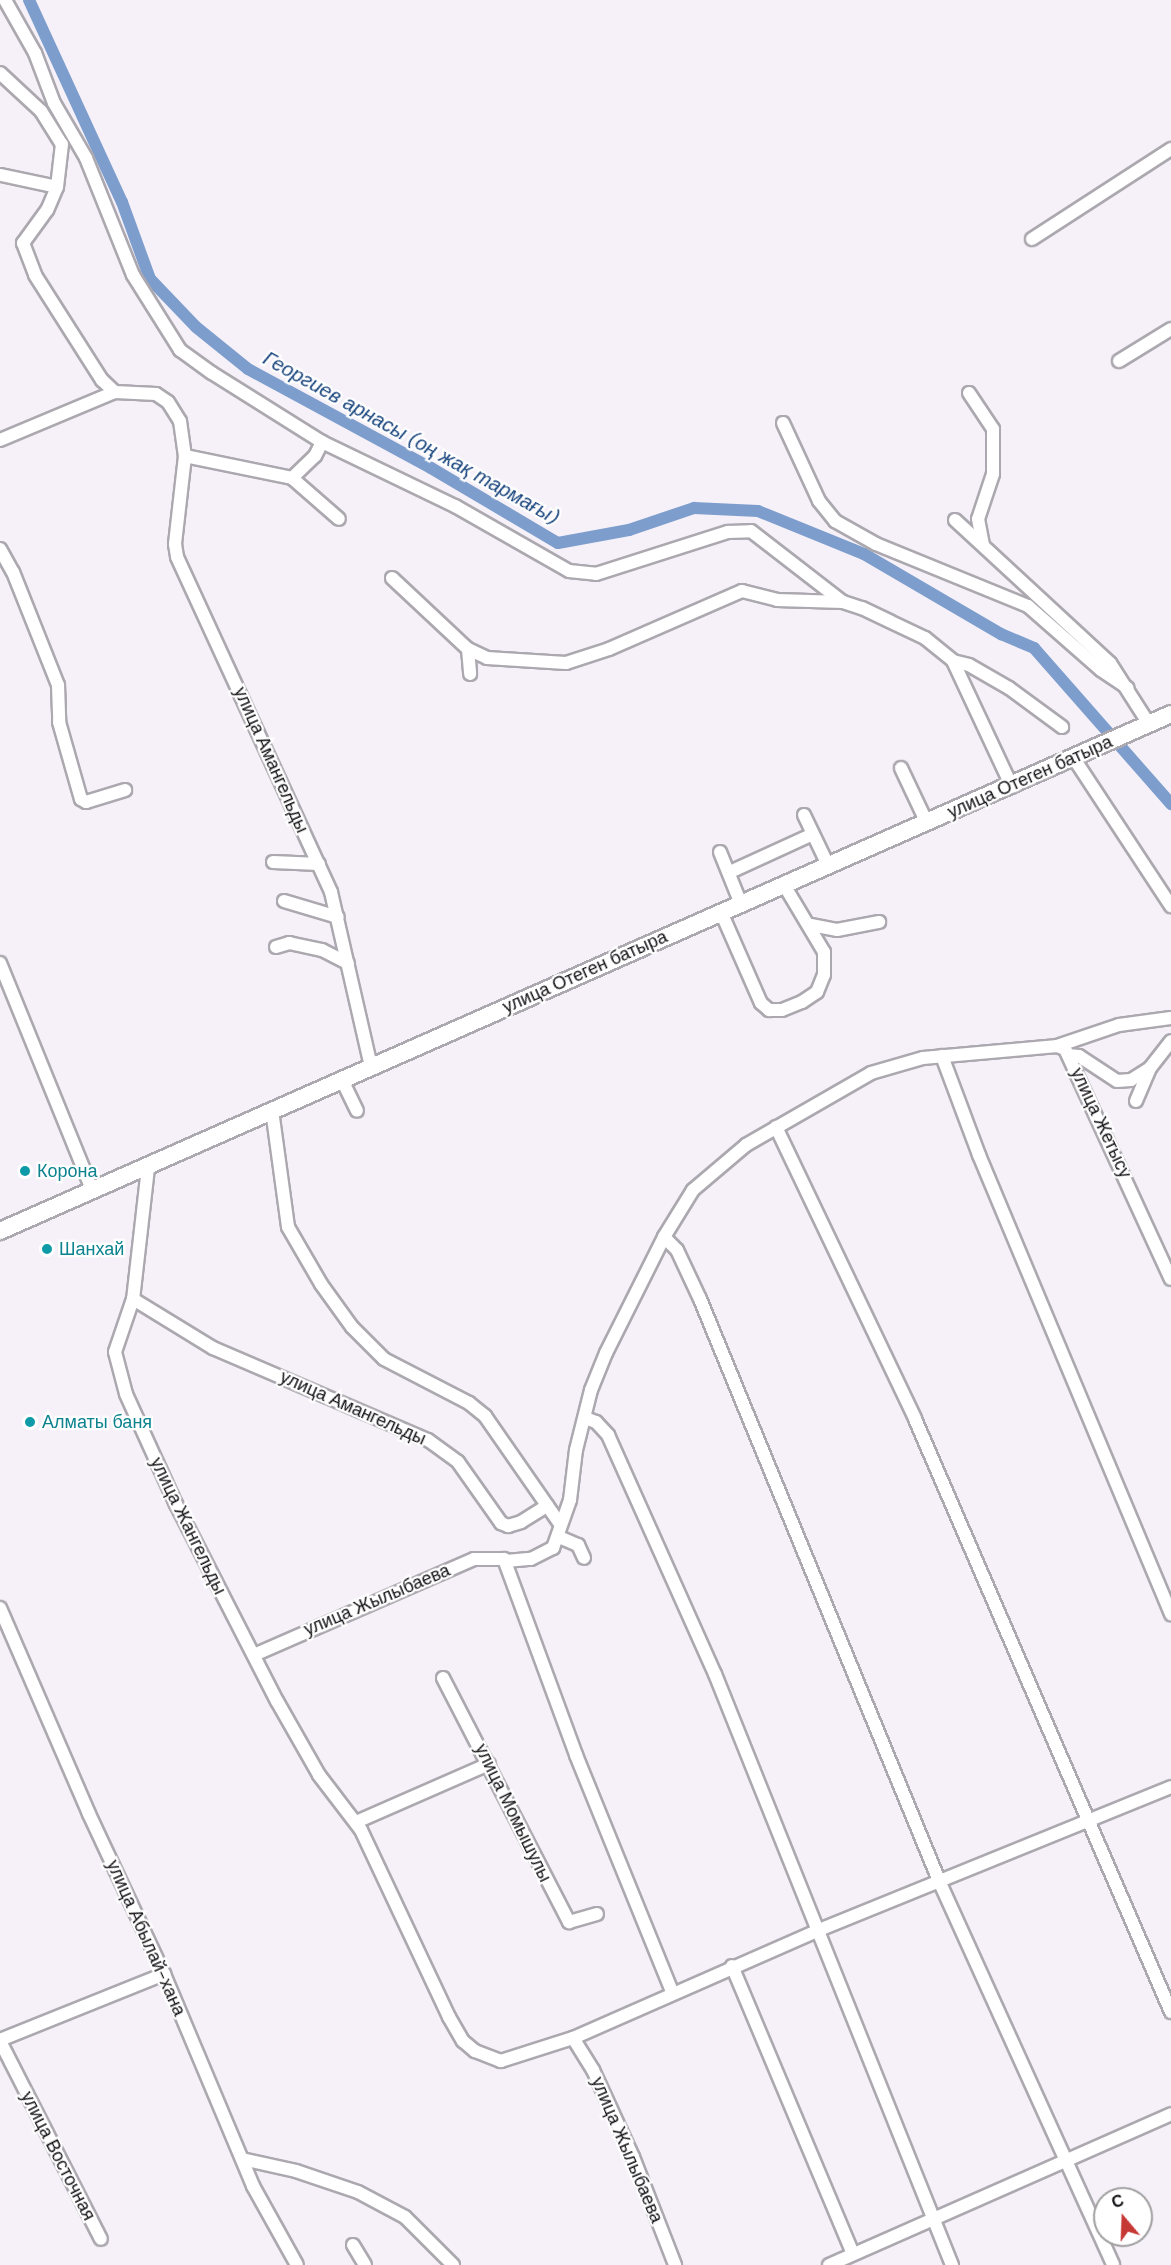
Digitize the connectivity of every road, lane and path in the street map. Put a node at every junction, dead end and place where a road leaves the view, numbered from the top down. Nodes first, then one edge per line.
1 (5, 0) edge
2 (0, 73) edge
3 (54, 103) junction
4 (41, 111) junction
5 (1171, 149) edge
6 (1, 175) edge
7 (57, 187) junction
8 (1032, 239) dead end
9 (1171, 329) edge
10 (1119, 361) dead end
11 (115, 392) junction
12 (969, 393) dead end
13 (783, 423) dead end
14 (0, 440) edge
15 (322, 442) junction
16 (185, 456) junction
17 (292, 478) junction
18 (339, 519) dead end
19 (955, 520) dead end
20 (983, 545) junction
21 (0, 549) edge
22 (392, 578) dead end
23 (843, 602) junction
24 (468, 649) junction
25 (953, 661) junction
26 (471, 674) dead end
27 (1128, 688) junction
28 (1171, 714) edge
29 (1149, 724) junction
30 (1062, 727) dead end
31 (1075, 760) junction
32 (901, 768) dead end
33 (1012, 787) junction
34 (125, 790) dead end
35 (804, 815) dead end
36 (927, 823) junction
37 (813, 834) junction
38 (720, 852) dead end
39 (273, 862) dead end
40 (319, 864) junction
41 (828, 864) junction
42 (730, 872) junction
43 (784, 885) junction
44 (284, 901) dead end
45 (741, 904) junction
46 (1171, 906) edge
47 (721, 912) junction
48 (338, 917) junction
49 (879, 922) dead end
50 (810, 925) junction
51 (276, 947) dead end
52 (0, 963) edge
53 (348, 963) junction
54 (1171, 1018) edge
55 (1171, 1041) edge
56 (1057, 1046) junction
57 (1068, 1055) junction
58 (942, 1056) junction
59 (371, 1067) junction
60 (1150, 1068) junction
61 (342, 1080) junction
62 (1136, 1101) dead end
63 (272, 1110) junction
64 (357, 1111) dead end
65 (776, 1127) junction
66 (148, 1168) junction
67 (92, 1190) junction
68 (0, 1231) edge
69 (664, 1237) junction
70 (1171, 1279) edge
71 (133, 1299) junction
72 (585, 1418) junction
73 (547, 1506) junction
74 (560, 1530) junction
75 (584, 1558) dead end
76 (506, 1564) junction
77 (1171, 1615) edge
78 (2, 1616) edge
79 (254, 1655) junction
80 (442, 1678) dead end
81 (489, 1764) junction
82 (1171, 1787) edge
83 (356, 1822) junction
84 (1088, 1822) junction
85 (940, 1883) junction
86 (597, 1914) dead end
87 (819, 1930) junction
88 (732, 1966) junction
89 (164, 1974) junction
90 (672, 1992) junction
91 (1171, 2012) edge
92 (573, 2038) junction
93 (0, 2040) edge
94 (1171, 2114) edge
95 (242, 2159) junction
96 (1068, 2159) junction
97 (932, 2218) junction
98 (101, 2239) dead end
99 (353, 2245) dead end
100 (854, 2254) junction
101 (297, 2265) edge
102 (365, 2265) edge
103 (453, 2265) edge
104 (675, 2265) edge
105 (829, 2265) edge
106 (952, 2265) edge
107 (1113, 2265) edge

1 - 3 street
2 - 4 street
3 - 4 street
3 - 15 street
4 - 7 street
5 - 8 street
6 - 7 street
7 - 11 street
9 - 10 street
11 - 14 street
11 - 16 street, улица Амангельды
12 - 20 street
13 - 27 street
15 - 17 street
15 - 23 street
16 - 17 street
16 - 40 street, улица Амангельды
17 - 18 street
19 - 20 street
20 - 27 street
21 - 34 street
22 - 24 street
23 - 24 street
23 - 25 street
24 - 26 street
25 - 30 street
25 - 33 street
27 - 29 street
28 - 29 main road, улица Отеген батыра
29 - 31 main road, улица Отеген батыра
31 - 33 main road, улица Отеген батыра
31 - 46 street
32 - 36 street
33 - 36 main road, улица Отеген батыра
35 - 37 street
36 - 41 main road, улица Отеген батыра
37 - 41 street
37 - 42 street
38 - 42 street
39 - 40 street
40 - 48 street, улица Амангельды
41 - 43 main road, улица Отеген батыра
42 - 45 street
43 - 45 main road, улица Отеген батыра
43 - 50 street
44 - 48 street
45 - 47 main road, улица Отеген батыра
47 - 50 street
47 - 59 main road, улица Отеген батыра
48 - 53 street, улица Амангельды
49 - 50 street
51 - 53 street
52 - 67 street
53 - 59 street, улица Амангельды
54 - 56 street
55 - 60 street
56 - 57 street, улица Жетысу
56 - 58 street
57 - 60 street
57 - 70 street, улица Жетысу
58 - 65 street
58 - 77 street
59 - 61 main road, улица Отеген батыра
60 - 62 street
61 - 63 main road, улица Отеген батыра
61 - 64 street
63 - 66 main road, улица Отеген батыра
63 - 73 street
65 - 69 street
65 - 84 street
66 - 67 main road, улица Отеген батыра
66 - 71 street, улица Жангельды
67 - 68 main road, улица Отеген батыра
69 - 72 street
69 - 85 street
71 - 73 street, улица Амангельды
71 - 79 street, улица Жангельды
72 - 74 street
72 - 87 street
73 - 74 street
74 - 75 street
74 - 76 street, улица Жылыбаева
76 - 79 street, улица Жылыбаева
76 - 90 street
78 - 89 street, улица Абылай-хана
79 - 83 street, улица Жангельды
80 - 81 street, улица Момышулы
81 - 83 street
81 - 86 street, улица Момышулы
82 - 84 street, улица Жангельды
83 - 92 street, улица Жангельды
84 - 85 street, улица Жангельды
84 - 91 street
85 - 87 street, улица Жангельды
85 - 96 street
87 - 88 street, улица Жангельды
87 - 97 street
88 - 90 street, улица Жангельды
88 - 100 street
89 - 93 street
89 - 95 street, улица Абылай-хана
90 - 92 street, улица Жангельды
92 - 104 street, улица Жылыбаева
93 - 98 street, улица Восточная
94 - 96 street
95 - 101 street, улица Абылай-хана
95 - 103 street
96 - 97 street
96 - 107 street
97 - 100 street
97 - 106 street
99 - 102 street
100 - 105 street

